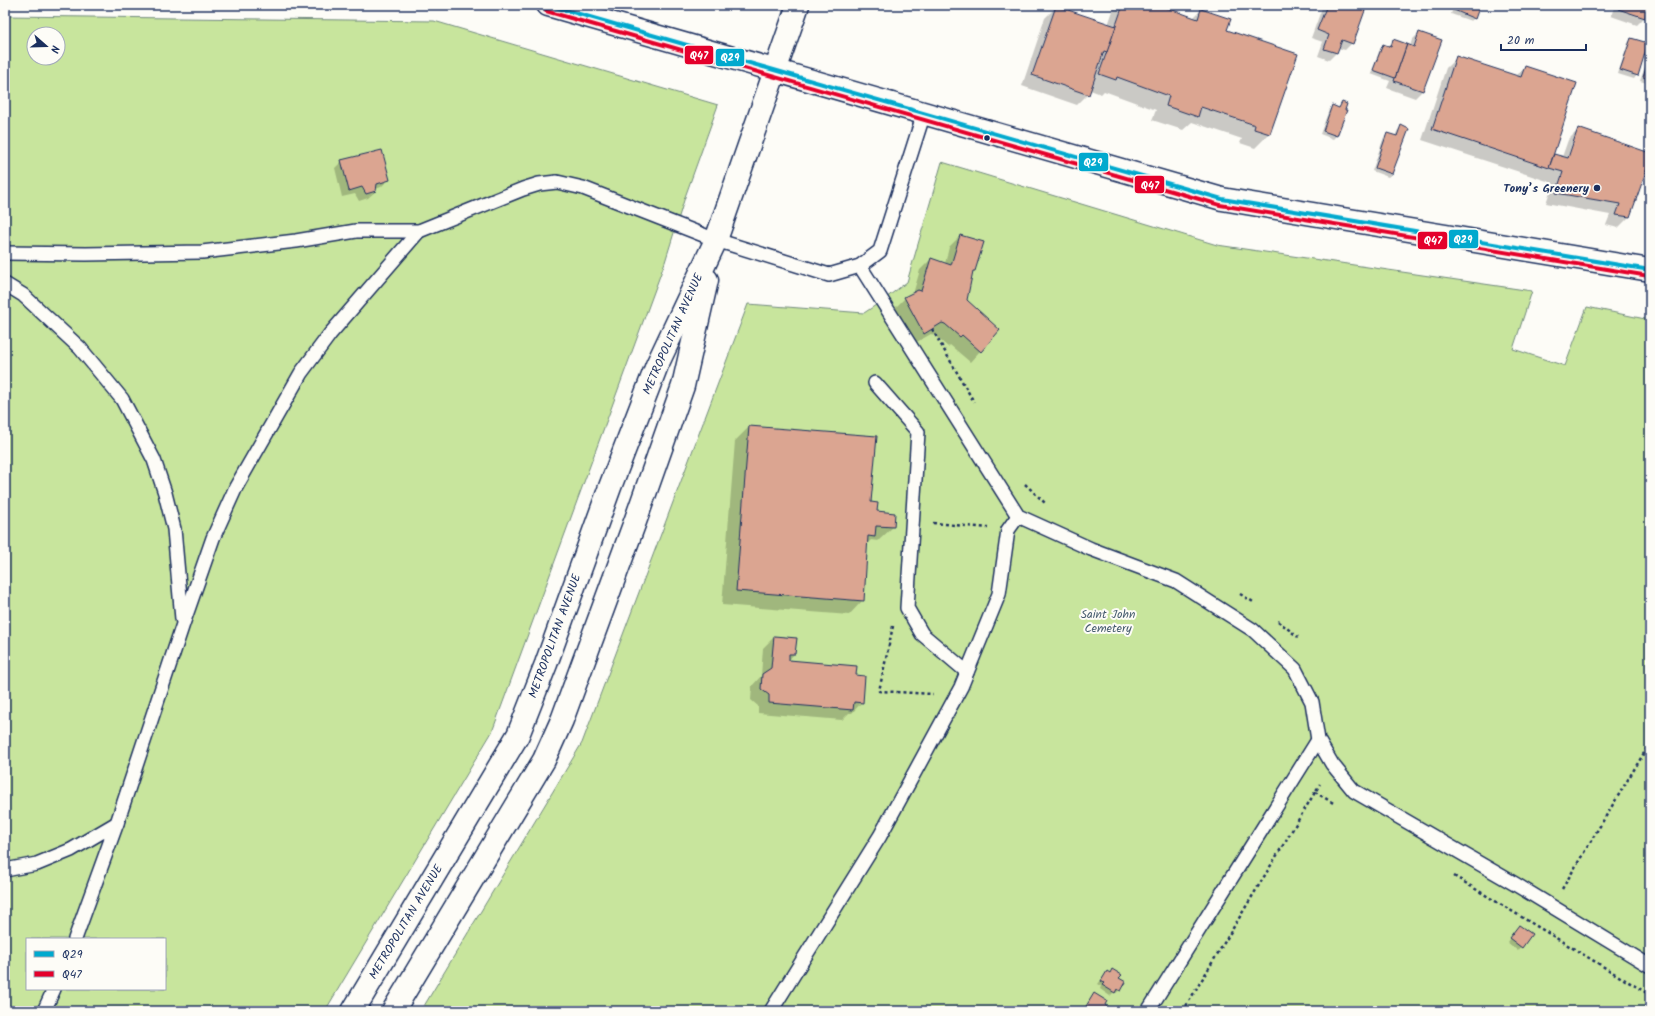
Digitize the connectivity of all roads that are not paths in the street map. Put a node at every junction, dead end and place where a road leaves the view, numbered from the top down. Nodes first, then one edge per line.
1 (548, 5) edge
2 (798, 5) edge
3 (775, 71) junction
4 (924, 113) junction
5 (419, 231) junction
6 (716, 240) junction
7 (5, 253) edge
8 (860, 266) junction
9 (1650, 270) edge
10 (5, 284) edge
11 (875, 383) dead end
12 (1018, 516) junction
13 (183, 624) junction
14 (967, 672) junction
15 (1318, 740) junction
16 (117, 823) junction
17 (5, 870) edge
18 (75, 938) edge
19 (1650, 966) edge
20 (54, 990) edge
21 (44, 1011) edge
22 (353, 1011) edge
23 (393, 1011) edge
24 (771, 1011) edge
25 (1148, 1011) edge

1 - 3 main road
2 - 3 main road, METROPOLITAN AVENUE
3 - 4 main road
3 - 6 main road, METROPOLITAN AVENUE
4 - 8 lane
4 - 9 main road
5 - 6 lane
5 - 7 lane
5 - 13 lane
6 - 8 lane
6 - 22 main road, METROPOLITAN AVENUE
6 - 23 main road, METROPOLITAN AVENUE
8 - 12 lane
10 - 13 lane
11 - 14 lane
12 - 14 lane
12 - 15 lane
13 - 16 lane
14 - 24 lane
15 - 19 lane
15 - 25 lane
16 - 17 lane
16 - 18 lane
20 - 21 lane

